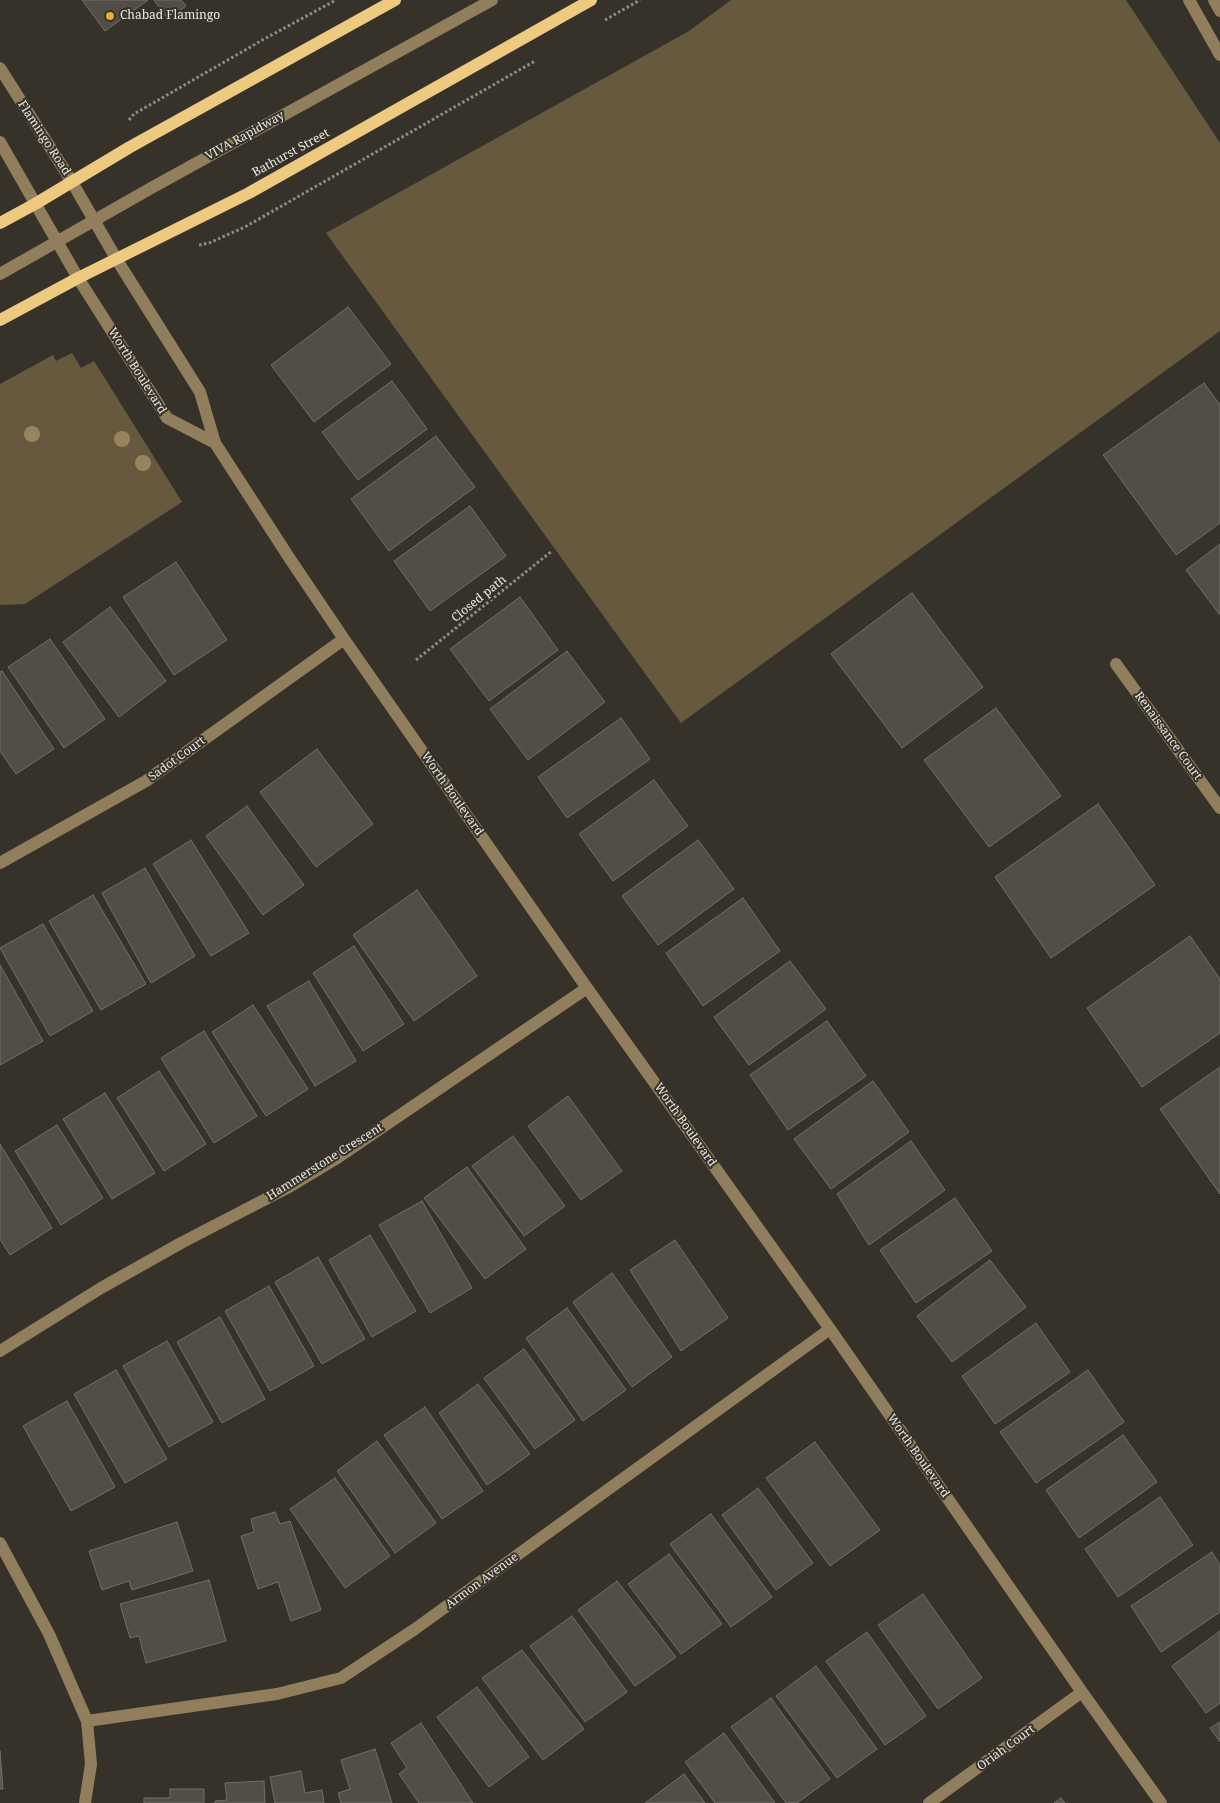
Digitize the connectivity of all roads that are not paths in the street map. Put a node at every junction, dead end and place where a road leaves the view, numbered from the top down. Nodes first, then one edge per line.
1 (395, 0) edge
2 (492, 0) edge
3 (591, 0) edge
4 (1189, 0) edge
5 (1214, 0) edge
6 (1220, 11) edge
7 (1220, 55) edge
8 (0, 68) edge
9 (0, 142) edge
10 (72, 182) junction
11 (35, 204) junction
12 (95, 221) junction
13 (0, 223) edge
14 (57, 241) junction
15 (117, 260) junction
16 (0, 274) edge
17 (78, 278) junction
18 (0, 320) edge
19 (215, 443) junction
20 (344, 639) junction
21 (1116, 664) dead end
22 (1220, 808) edge
23 (0, 863) edge
24 (587, 988) junction
25 (830, 1329) junction
26 (0, 1351) edge
27 (0, 1543) edge
28 (1082, 1692) junction
29 (86, 1721) junction
30 (85, 1803) edge
31 (929, 1803) edge
32 (1161, 1803) edge

1 - 10 main road
2 - 12 street, VIVA Rapidway
3 - 15 main road, Bathurst Street
4 - 7 street
5 - 6 street
8 - 10 street, Flamingo Road
9 - 11 street
10 - 11 main road
10 - 12 street, Flamingo Road
11 - 13 main road
11 - 14 street, Worth Boulevard
12 - 14 street, VIVA Rapidway
12 - 15 street, Worth Boulevard
14 - 16 street, VIVA Rapidway
14 - 17 street, Worth Boulevard
15 - 17 main road, Bathurst Street
15 - 19 street, Worth Boulevard
17 - 18 main road, Bathurst Street
17 - 19 street, Worth Boulevard
19 - 20 street, Worth Boulevard
20 - 23 street, Sadot Court
20 - 24 street, Worth Boulevard
21 - 22 street, Renaissance Court
24 - 25 street, Worth Boulevard
24 - 26 street, Hammerstone Crescent
25 - 28 street, Worth Boulevard
25 - 29 street, Armon Avenue
27 - 29 street
28 - 31 street, Oriah Court
28 - 32 street, Worth Boulevard
29 - 30 street

